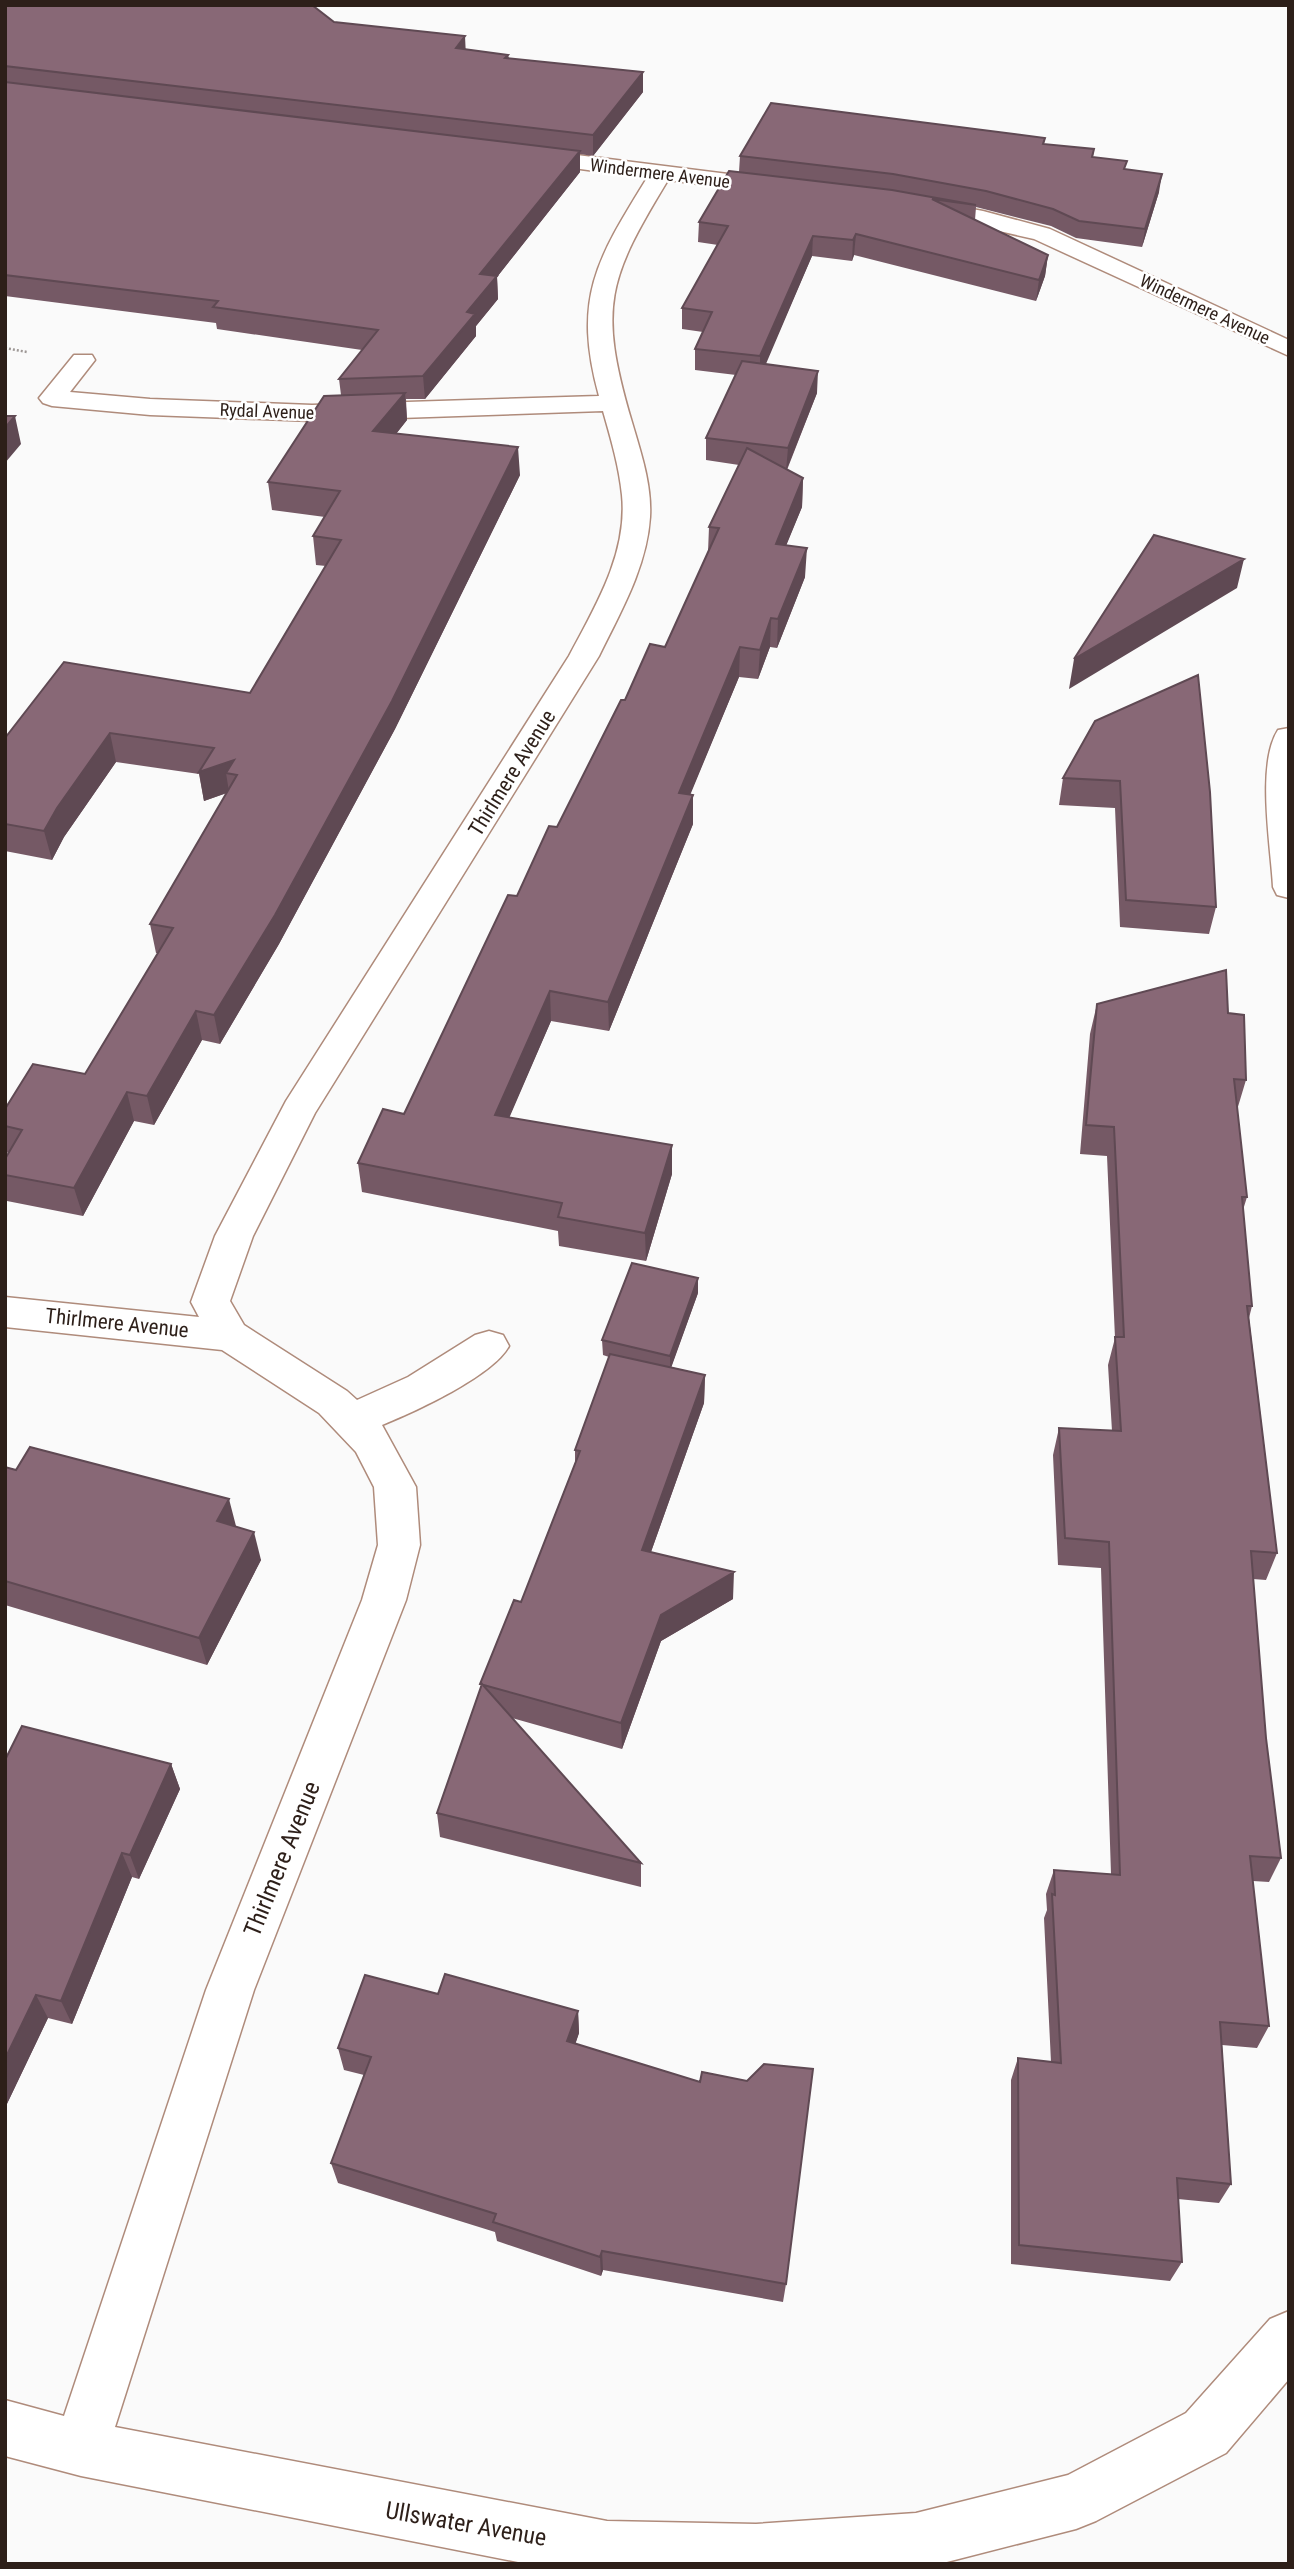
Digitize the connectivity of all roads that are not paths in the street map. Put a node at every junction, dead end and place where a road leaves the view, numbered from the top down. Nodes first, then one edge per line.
1 (511, 154) edge
2 (661, 173) junction
3 (796, 189) edge
4 (904, 203) edge
5 (1285, 344) edge
6 (83, 360) dead end
7 (615, 403) junction
8 (1289, 737) edge
9 (1289, 887) edge
10 (5, 1312) edge
11 (229, 1335) junction
12 (489, 1346) dead end
13 (350, 1419) junction
14 (1289, 2338) edge
15 (5, 2428) edge
16 (80, 2448) junction

1 - 2 street, Windermere Avenue
2 - 3 street, Windermere Avenue
2 - 7 street, Thirlmere Avenue
4 - 5 street, Windermere Avenue
6 - 7 street, Rydal Avenue
7 - 11 street, Thirlmere Avenue
8 - 9 street
10 - 11 street, Thirlmere Avenue
11 - 13 street, Thirlmere Avenue
12 - 13 street
13 - 16 street, Thirlmere Avenue
14 - 16 street, Ullswater Avenue
15 - 16 street, Ullswater Avenue

